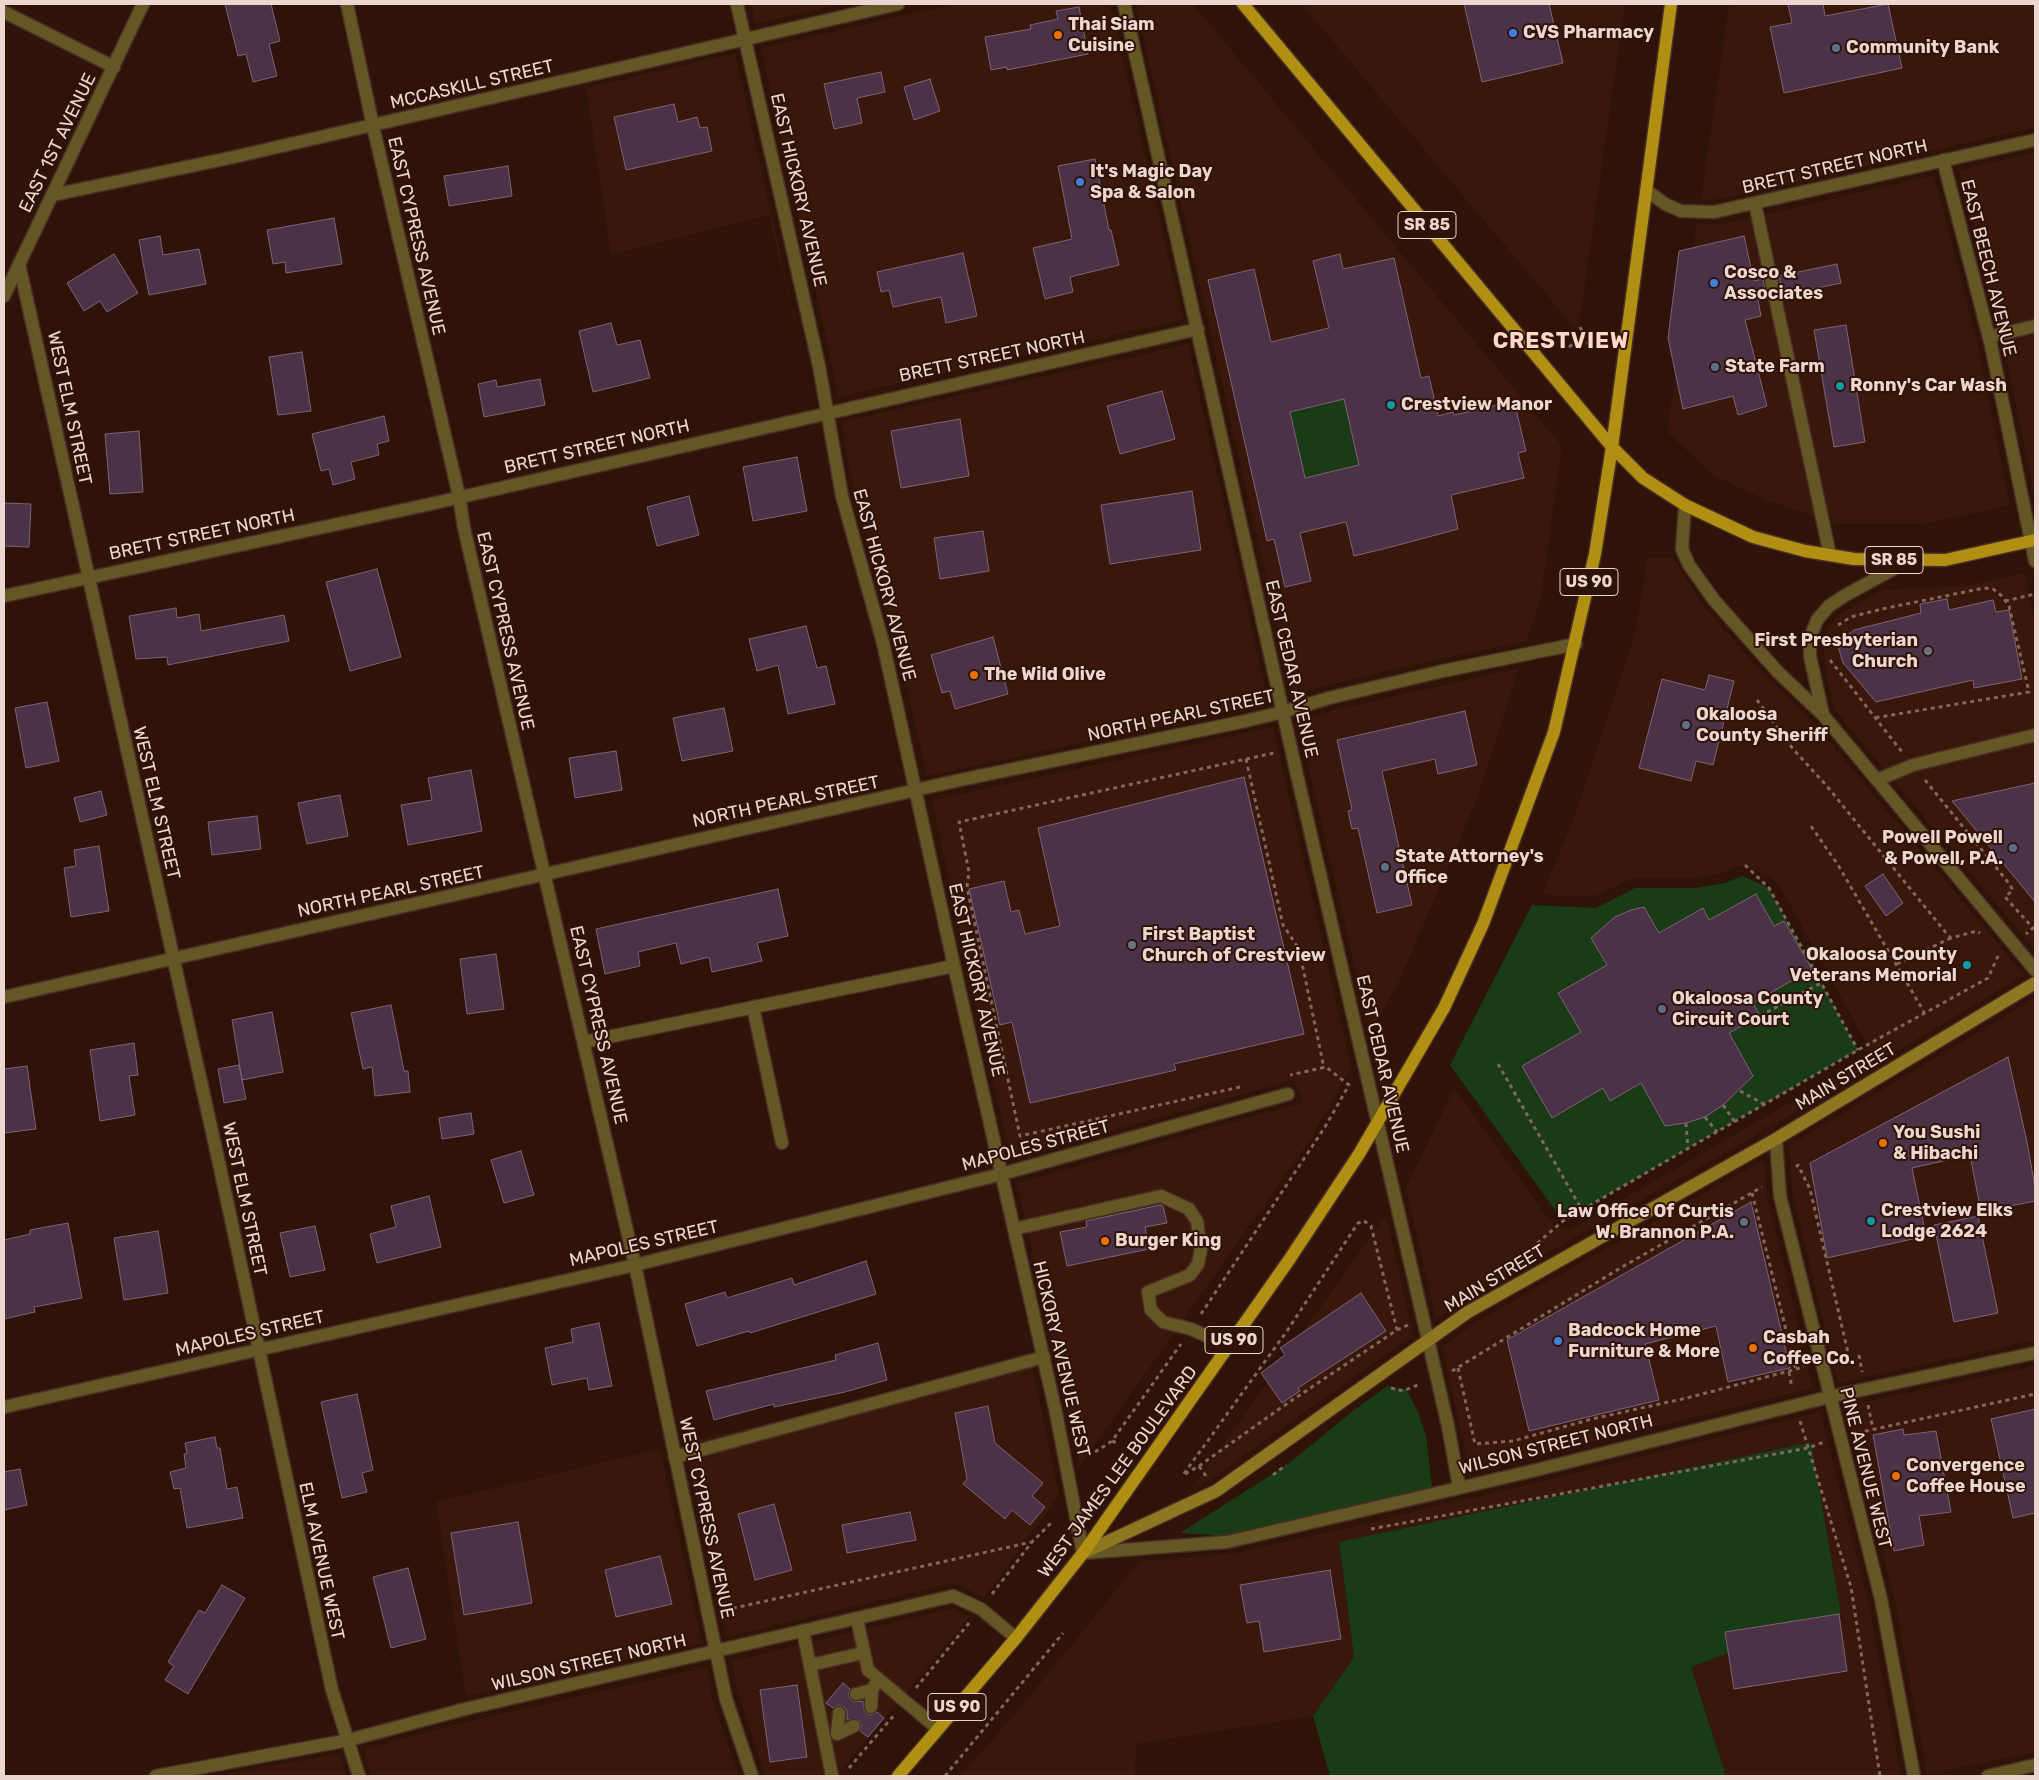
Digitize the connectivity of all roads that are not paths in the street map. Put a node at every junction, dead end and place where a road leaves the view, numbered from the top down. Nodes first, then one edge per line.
1 (143, 4) edge
2 (347, 4) edge
3 (737, 4) edge
4 (898, 4) edge
5 (1124, 4) edge
6 (1243, 4) edge
7 (1671, 4) edge
8 (4, 12) edge
9 (745, 38) junction
10 (114, 66) junction
11 (373, 126) junction
12 (2035, 140) edge
13 (1943, 160) junction
14 (1646, 190) junction
15 (53, 195) junction
16 (1754, 204) junction
17 (19, 264) junction
18 (4, 296) edge
19 (2035, 326) edge
20 (1198, 329) junction
21 (1988, 337) junction
22 (826, 413) junction
23 (1612, 447) junction
24 (459, 496) junction
25 (1684, 505) junction
26 (2033, 540) edge
27 (1830, 555) junction
28 (1910, 560) junction
29 (2035, 561) edge
30 (88, 578) junction
31 (4, 596) edge
32 (1576, 644) junction
33 (1283, 712) junction
34 (1823, 715) junction
35 (2035, 735) edge
36 (1877, 780) junction
37 (917, 791) junction
38 (545, 874) junction
39 (172, 957) junction
40 (954, 966) junction
41 (2035, 970) edge
42 (2035, 983) edge
43 (4, 997) edge
44 (753, 1008) junction
45 (584, 1042) junction
46 (1288, 1094) dead end
47 (1378, 1122) junction
48 (1776, 1139) junction
49 (782, 1143) dead end
50 (1002, 1174) junction
51 (1014, 1229) junction
52 (635, 1265) junction
53 (1428, 1341) junction
54 (1229, 1346) junction
55 (257, 1350) junction
56 (2035, 1353) edge
57 (1044, 1357) junction
58 (1829, 1397) junction
59 (4, 1407) edge
60 (675, 1457) junction
61 (1459, 1487) junction
62 (1083, 1553) junction
63 (857, 1619) junction
64 (803, 1632) junction
65 (1016, 1638) junction
66 (717, 1652) junction
67 (863, 1653) junction
68 (810, 1665) junction
69 (875, 1685) junction
70 (856, 1694) dead end
71 (871, 1707) dead end
72 (839, 1713) dead end
73 (854, 1726) dead end
74 (938, 1730) junction
75 (837, 1734) junction
76 (349, 1740) junction
77 (827, 1751) junction
78 (2035, 1765) edge
79 (156, 1776) edge
80 (359, 1776) edge
81 (752, 1776) edge
82 (832, 1776) edge
83 (898, 1776) edge
84 (1914, 1776) edge
85 (1988, 1776) edge

1 - 10 street, EAST 1ST AVENUE
2 - 11 street, EAST CYPRESS AVENUE
3 - 9 street, EAST HICKORY AVENUE
4 - 9 street, MCCASKILL STREET
5 - 20 street, EAST CEDAR AVENUE
6 - 23 main road, SR 85
7 - 14 main road, US 90
8 - 10 street
9 - 11 street, MCCASKILL STREET
9 - 22 street, EAST HICKORY AVENUE
10 - 15 street, EAST 1ST AVENUE
11 - 15 street, MCCASKILL STREET
11 - 24 street, EAST CYPRESS AVENUE
12 - 13 street, BRETT STREET NORTH
13 - 16 street, BRETT STREET NORTH
13 - 21 street, EAST BEECH AVENUE
14 - 16 street, BRETT STREET NORTH
14 - 23 main road, US 90
15 - 17 street, EAST 1ST AVENUE
16 - 27 street
17 - 18 street, EAST 1ST AVENUE
17 - 30 street, WEST ELM STREET
19 - 21 street
20 - 22 street, BRETT STREET NORTH
20 - 33 street, EAST CEDAR AVENUE
21 - 26 street, EAST BEECH AVENUE
22 - 24 street, BRETT STREET NORTH
22 - 37 street, EAST HICKORY AVENUE
23 - 25 main road, SR 85
23 - 32 main road, US 90
24 - 30 street, BRETT STREET NORTH
24 - 38 street, EAST CYPRESS AVENUE
25 - 27 main road, SR 85
25 - 34 street
26 - 28 main road, SR 85
26 - 29 street, EAST BEECH AVENUE
27 - 28 main road, SR 85
28 - 34 street
30 - 31 street, BRETT STREET NORTH
30 - 39 street, WEST ELM STREET
32 - 33 street, NORTH PEARL STREET
32 - 47 main road, US 90
33 - 37 street, NORTH PEARL STREET
33 - 47 street, EAST CEDAR AVENUE
34 - 36 street
35 - 36 street
36 - 41 street
37 - 38 street, NORTH PEARL STREET
37 - 40 street, EAST HICKORY AVENUE
38 - 39 street, NORTH PEARL STREET
38 - 45 street, EAST CYPRESS AVENUE
39 - 43 street, NORTH PEARL STREET
39 - 55 street, WEST ELM STREET
40 - 44 street
40 - 50 street, EAST HICKORY AVENUE
42 - 48 street, MAIN STREET
44 - 45 street
44 - 49 street
45 - 52 street, EAST CYPRESS AVENUE
46 - 50 street, MAPOLES STREET
47 - 53 street, EAST CEDAR AVENUE
47 - 54 main road, WEST JAMES LEE BOULEVARD / US 90
48 - 53 street, MAIN STREET
48 - 58 street, PINE AVENUE WEST
50 - 51 street, HICKORY AVENUE WEST
50 - 52 street, MAPOLES STREET
51 - 54 street
51 - 57 street, HICKORY AVENUE WEST
52 - 55 street, MAPOLES STREET
52 - 60 street, WEST CYPRESS AVENUE
53 - 61 street, EAST CEDAR AVENUE
53 - 62 street, MAIN STREET
54 - 62 main road, WEST JAMES LEE BOULEVARD / US 90
55 - 59 street, MAPOLES STREET
55 - 76 street, ELM AVENUE WEST
56 - 58 street, WILSON STREET NORTH
57 - 60 street
57 - 62 street, HICKORY AVENUE WEST
58 - 61 street, WILSON STREET NORTH
58 - 84 street, PINE AVENUE WEST
60 - 66 street, WEST CYPRESS AVENUE
61 - 62 street, WILSON STREET NORTH
62 - 65 main road, WEST JAMES LEE BOULEVARD / US 90
63 - 64 street, WILSON STREET NORTH
63 - 65 street, WILSON STREET NORTH
63 - 67 street
64 - 66 street, WILSON STREET NORTH
64 - 68 street
65 - 74 main road, WEST JAMES LEE BOULEVARD / US 90
66 - 76 street, WILSON STREET NORTH
66 - 81 street, WEST CYPRESS AVENUE
67 - 68 street
67 - 69 street
68 - 77 street
69 - 70 street
69 - 71 street
69 - 74 street
72 - 75 street
73 - 75 street
74 - 83 main road, WEST JAMES LEE BOULEVARD / US 90
75 - 77 street
76 - 79 street, WILSON STREET NORTH
76 - 80 street, ELM AVENUE WEST
77 - 82 street
78 - 85 street

